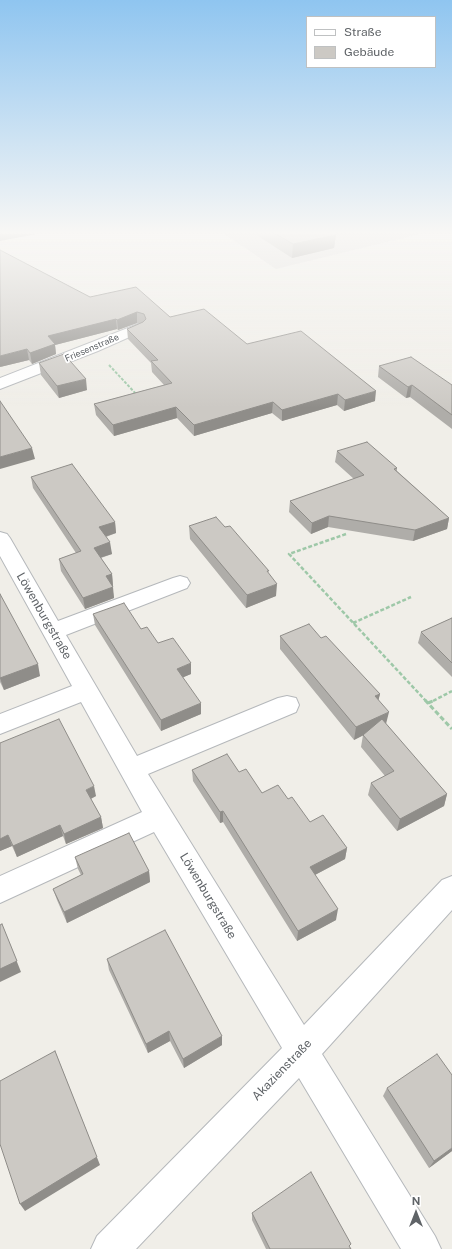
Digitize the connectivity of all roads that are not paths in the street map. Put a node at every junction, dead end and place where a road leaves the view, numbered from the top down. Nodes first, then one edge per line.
1 (138, 328) edge
2 (0, 384) edge
3 (0, 538) edge
4 (180, 583) dead end
5 (52, 632) junction
6 (87, 690) junction
7 (287, 704) dead end
8 (0, 724) edge
9 (131, 770) junction
10 (160, 817) junction
11 (452, 889) edge
12 (0, 890) edge
13 (302, 1051) junction
14 (110, 1249) edge
15 (422, 1249) edge

1 - 2 street, Friesenstraße
3 - 5 street, Löwenburgstraße
4 - 5 street
5 - 6 street, Löwenburgstraße
6 - 8 street
6 - 9 street, Löwenburgstraße
7 - 9 street
9 - 10 street, Löwenburgstraße
10 - 12 street
10 - 13 street, Löwenburgstraße
11 - 13 street, Akazienstraße
13 - 14 street, Akazienstraße
13 - 15 street, Löwenburgstraße

